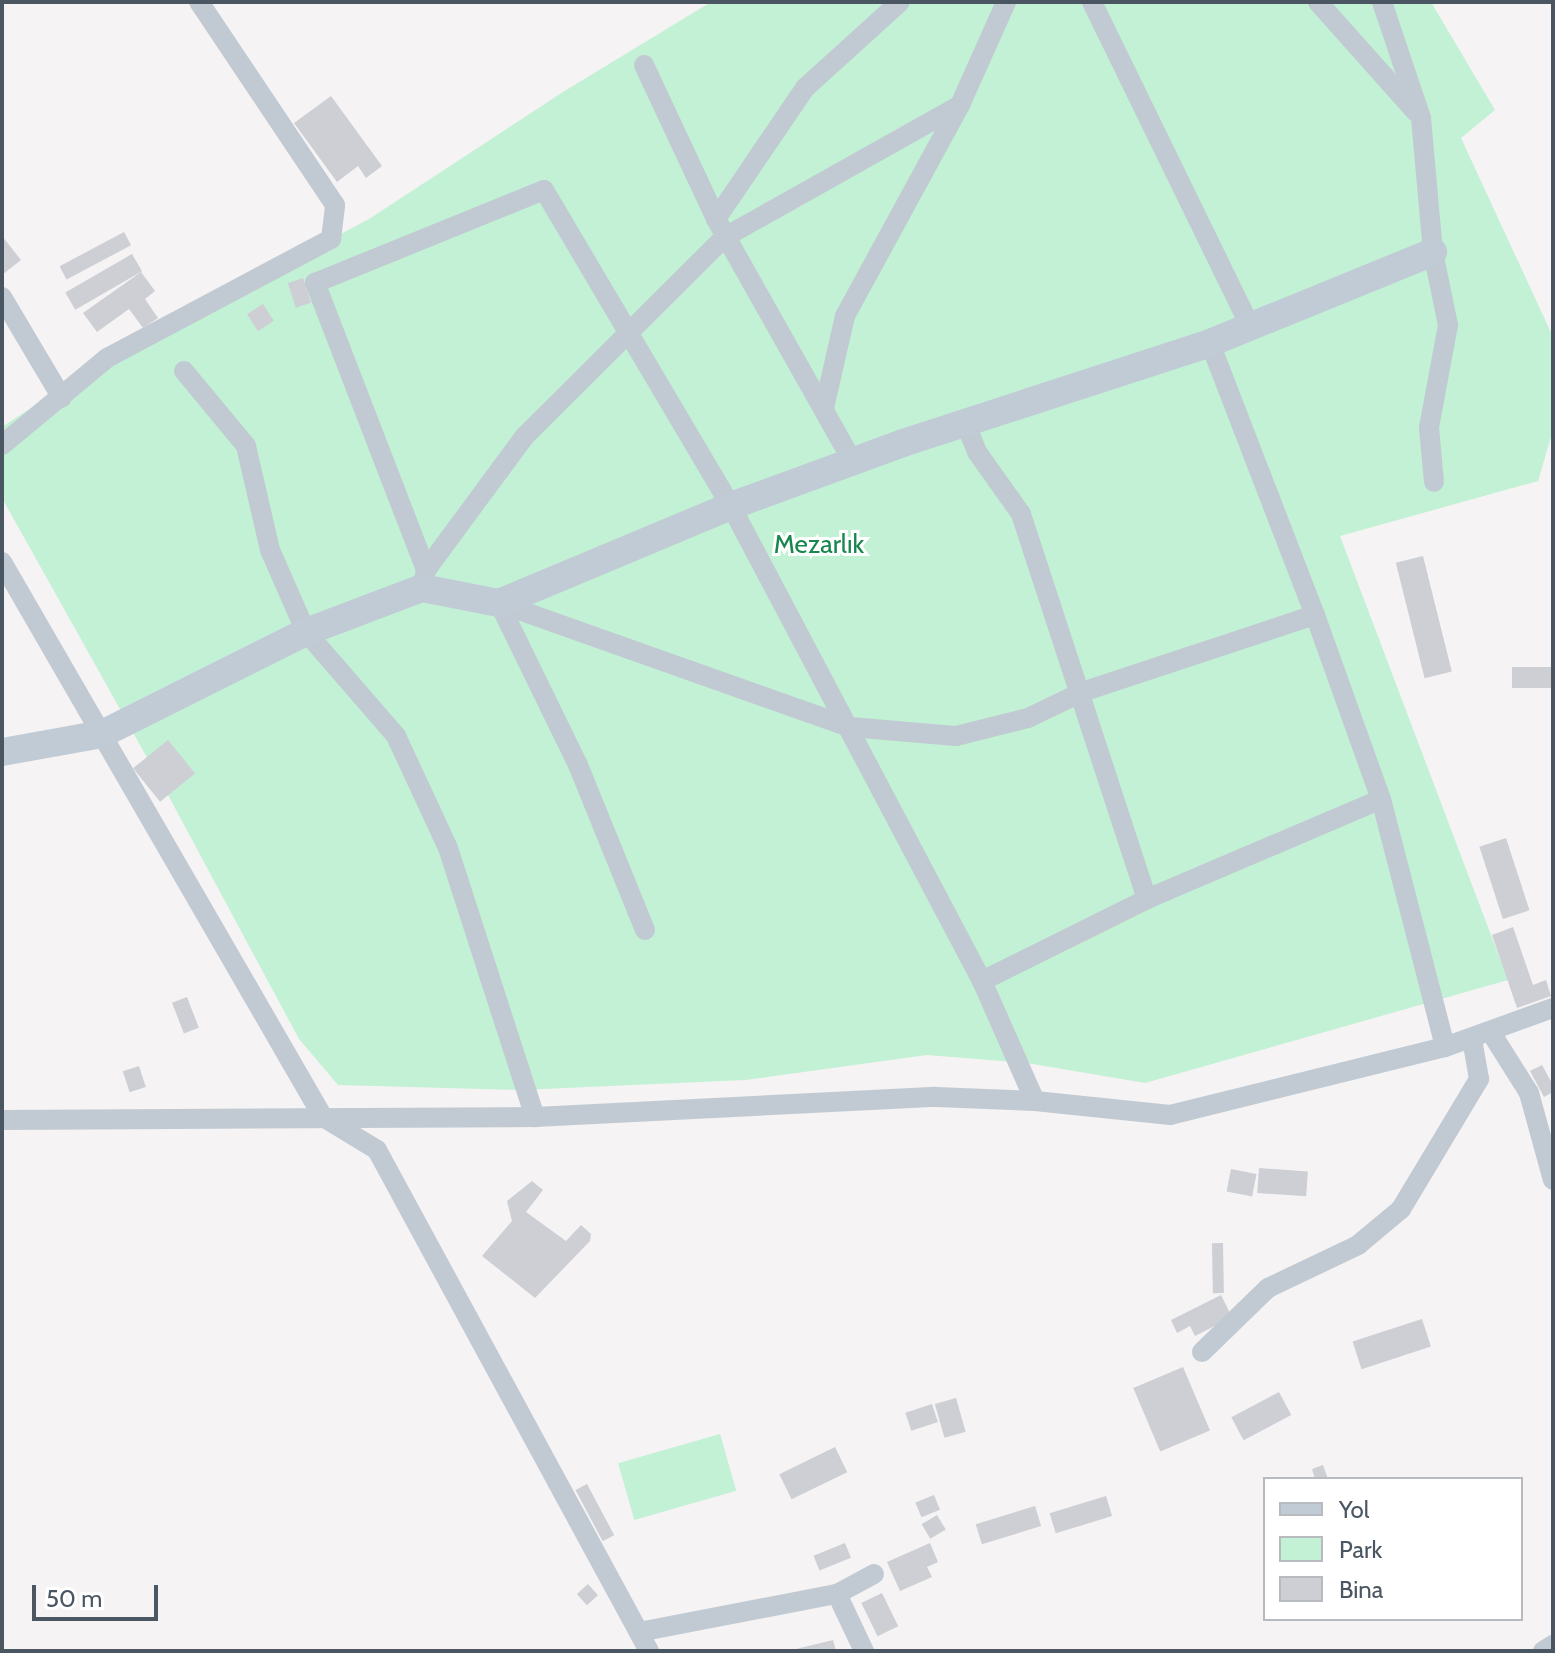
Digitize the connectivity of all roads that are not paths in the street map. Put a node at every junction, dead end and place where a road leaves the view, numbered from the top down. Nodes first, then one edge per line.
1 (199, 2) edge
2 (900, 2) edge
3 (1006, 2) edge
4 (1092, 2) edge
5 (1318, 2) edge
6 (1382, 2) edge
7 (644, 65) dead end
8 (960, 105) junction
9 (1421, 118) junction
10 (720, 228) junction
11 (1433, 252) junction
12 (2, 297) edge
13 (1249, 324) junction
14 (626, 333) junction
15 (1210, 343) junction
16 (184, 371) dead end
17 (62, 398) junction
18 (824, 408) junction
19 (965, 422) junction
20 (2, 445) edge
21 (853, 462) junction
22 (1434, 482) dead end
23 (731, 506) junction
24 (2, 562) edge
25 (424, 579) junction
26 (499, 603) junction
27 (1315, 615) junction
28 (306, 632) junction
29 (1082, 692) junction
30 (850, 727) junction
31 (102, 734) junction
32 (2, 752) edge
33 (1381, 799) junction
34 (1147, 899) junction
35 (645, 930) dead end
36 (982, 981) junction
37 (1553, 1008) edge
38 (1481, 1035) junction
39 (1445, 1047) junction
40 (1035, 1101) junction
41 (323, 1117) junction
42 (535, 1117) junction
43 (2, 1120) edge
44 (1553, 1180) edge
45 (1202, 1352) dead end
46 (874, 1574) dead end
47 (837, 1594) junction
48 (639, 1632) junction
49 (1553, 1645) edge
50 (649, 1651) edge
51 (864, 1651) edge
52 (1543, 1651) edge

1 - 17 street
2 - 10 street
3 - 8 street
4 - 13 street
5 - 9 street
6 - 9 street
7 - 10 street
8 - 10 street
8 - 18 street
9 - 11 street
10 - 14 street
10 - 18 street
11 - 13 street
11 - 22 street
12 - 17 street
13 - 15 street
14 - 23 street
14 - 25 street
14 - 25 street
15 - 19 street
15 - 27 street
16 - 28 street
17 - 20 street
18 - 21 street
19 - 21 street
19 - 29 street
21 - 23 street
23 - 26 street
23 - 30 street
24 - 31 street
25 - 26 street
25 - 28 street
26 - 30 street
26 - 35 street
27 - 29 street
27 - 33 street
28 - 31 street
28 - 42 street
29 - 30 street
29 - 34 street
30 - 36 street
31 - 32 street
31 - 41 street
33 - 34 street
33 - 39 street
34 - 36 street
36 - 40 street
37 - 38 street
38 - 39 street
38 - 44 street
38 - 45 street
39 - 40 street
40 - 42 street
41 - 42 street
41 - 43 street
41 - 48 street
46 - 47 street
47 - 48 street
47 - 51 street
48 - 50 street
49 - 52 street

